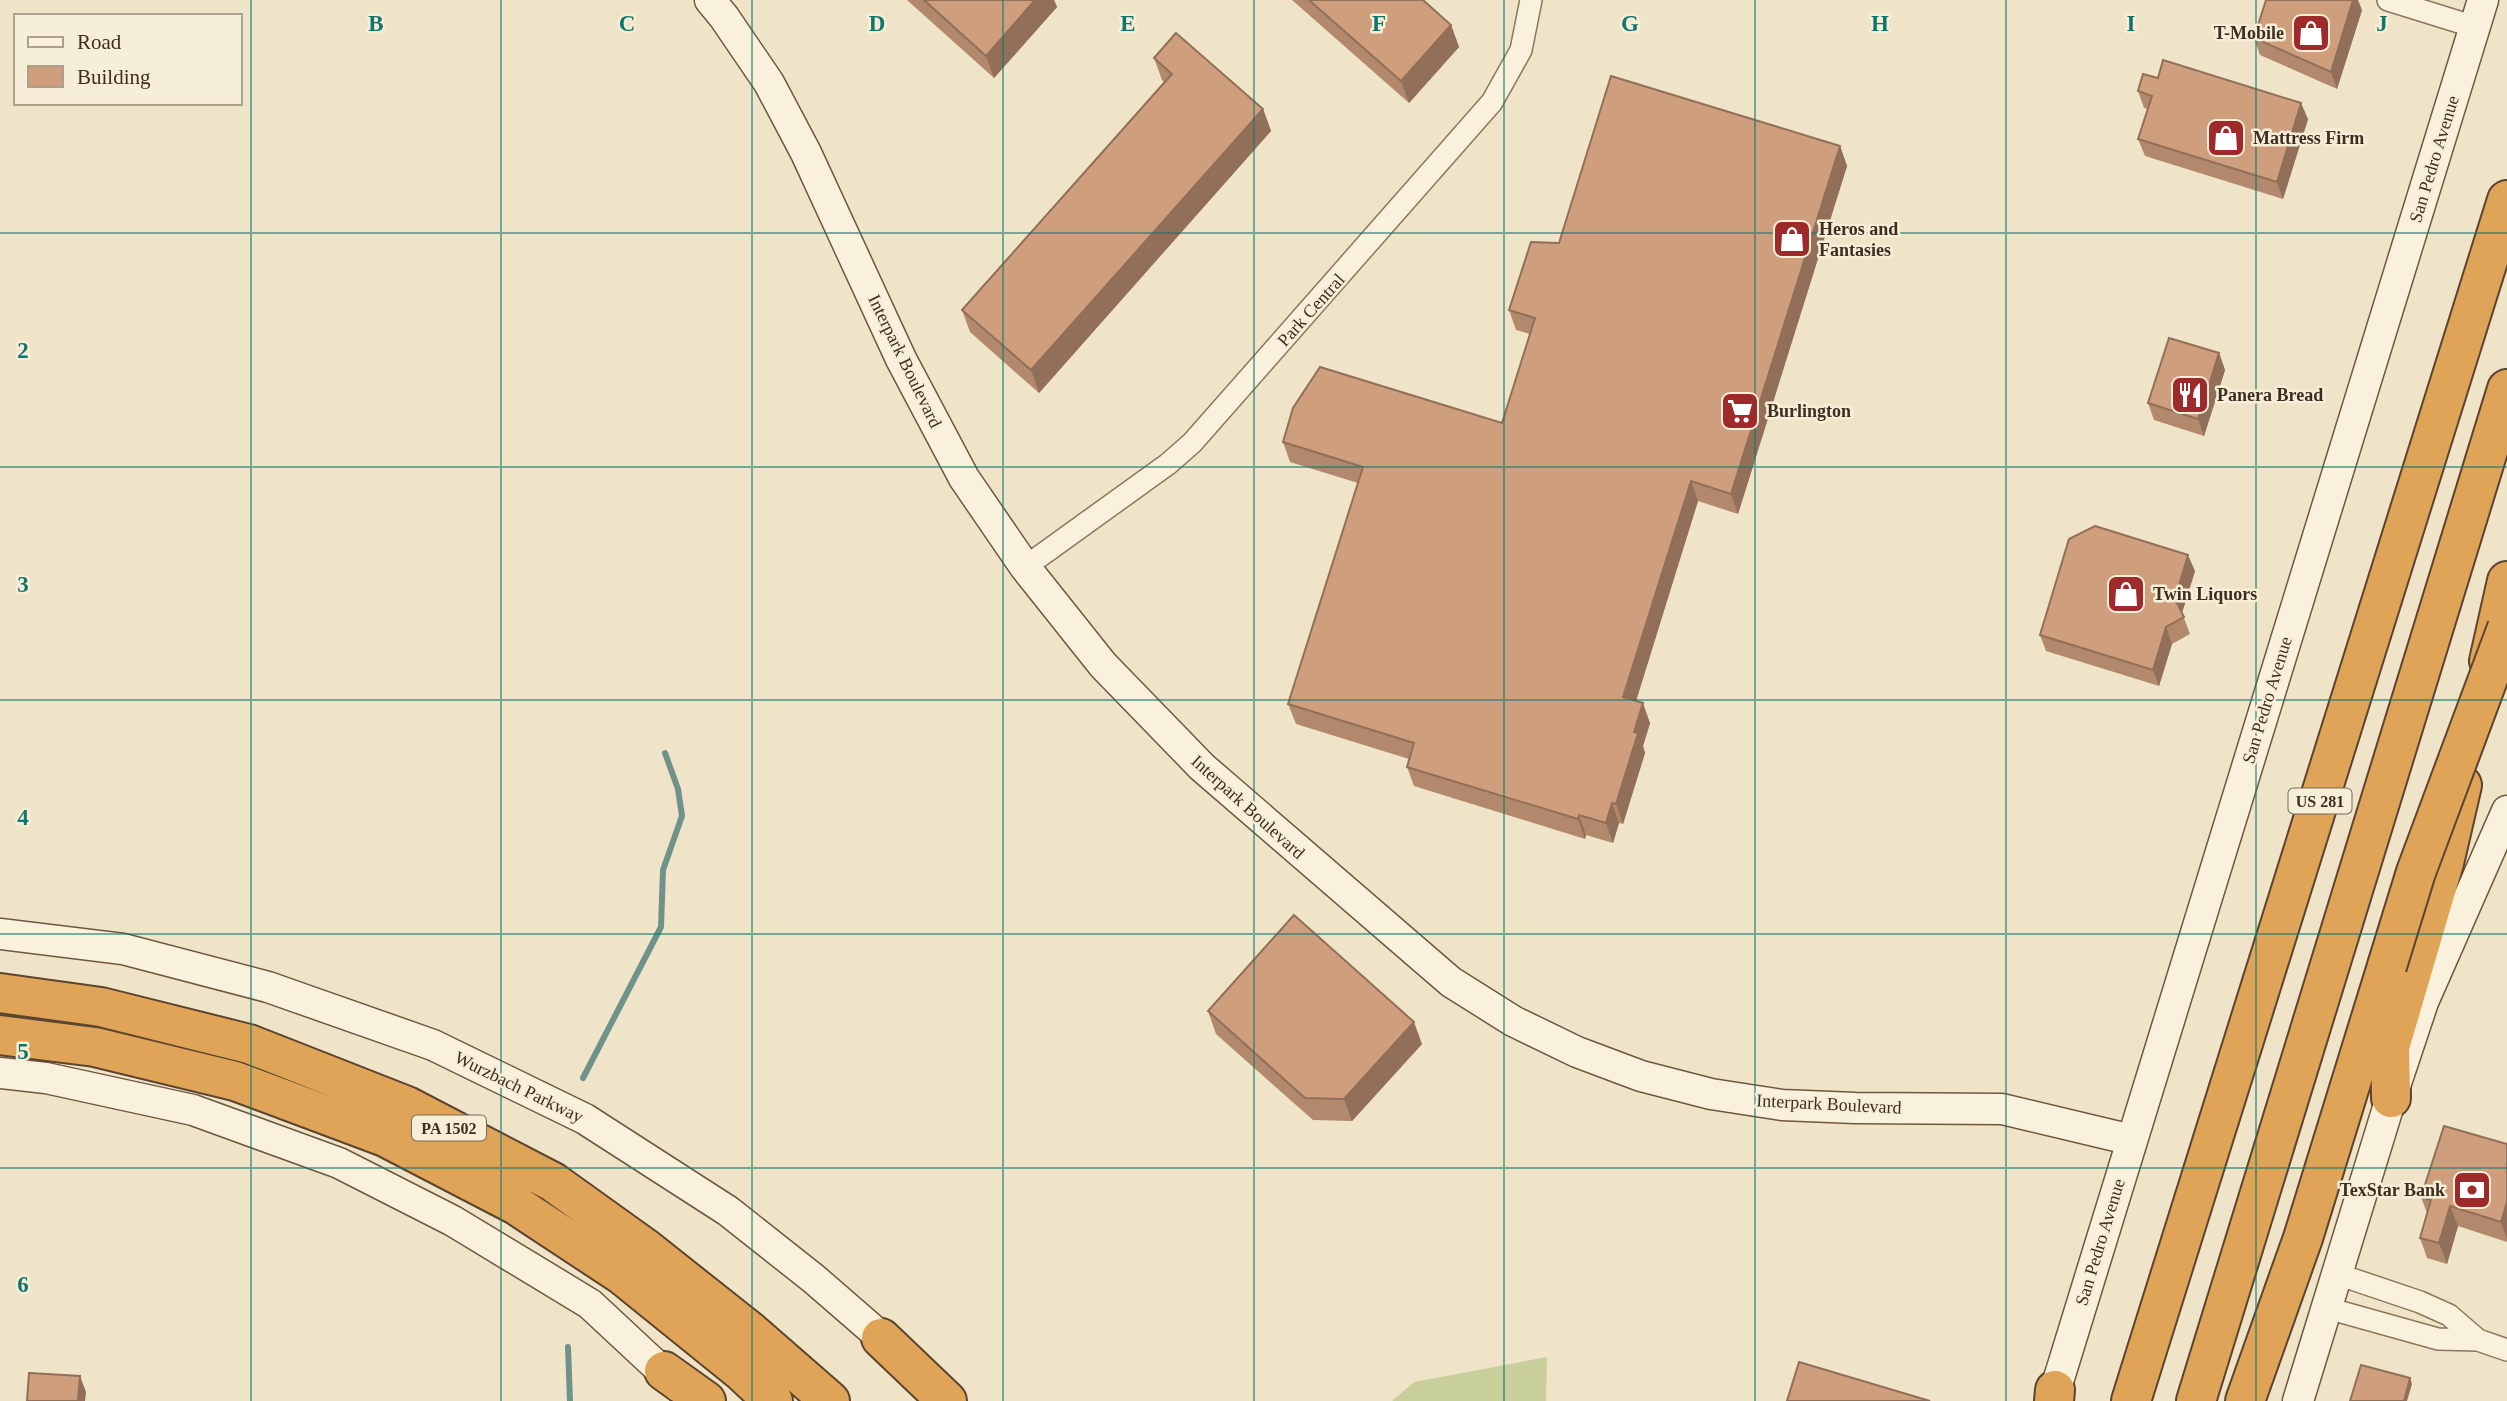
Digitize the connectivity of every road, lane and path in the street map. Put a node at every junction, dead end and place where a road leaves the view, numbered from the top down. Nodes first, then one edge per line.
1 (710, 0) edge
2 (1531, 0) edge
3 (2389, 0) edge
4 (2479, 13) edge
5 (2507, 200) edge
6 (2507, 389) edge
7 (1026, 567) junction
8 (2507, 581) edge
9 (2507, 628) edge
10 (2507, 811) edge
11 (0, 934) edge
12 (0, 993) edge
13 (0, 1035) edge
14 (0, 1073) edge
15 (2391, 1098) junction
16 (2132, 1140) junction
17 (2337, 1274) junction
18 (2327, 1308) junction
19 (881, 1338) junction
20 (2478, 1340) junction
21 (2507, 1350) edge
22 (664, 1371) junction
23 (2054, 1397) edge
24 (694, 1401) edge
25 (706, 1401) edge
26 (773, 1401) edge
27 (830, 1401) edge
28 (947, 1401) edge
29 (960, 1401) edge
30 (2131, 1401) edge
31 (2196, 1401) edge
32 (2245, 1401) edge
33 (2298, 1401) edge

1 - 7 main road, Interpark Boulevard
2 - 7 street, Park Central
3 - 4 street
4 - 16 main road, San Pedro Avenue
5 - 30 highway, US 281
6 - 31 highway, US 281
7 - 16 main road, Interpark Boulevard
8 - 15 highway
9 - 32 highway, bridge
10 - 15 main road
11 - 19 main road, Wurzbach Parkway
12 - 27 highway, PA 1502
13 - 26 highway, PA 1502
14 - 22 main road
15 - 17 main road
16 - 23 main road, San Pedro Avenue
17 - 18 main road
17 - 20 street
18 - 20 street
18 - 33 main road
19 - 28 highway
19 - 29 main road, Wurzbach Parkway
20 - 21 street
22 - 24 main road
22 - 25 highway

